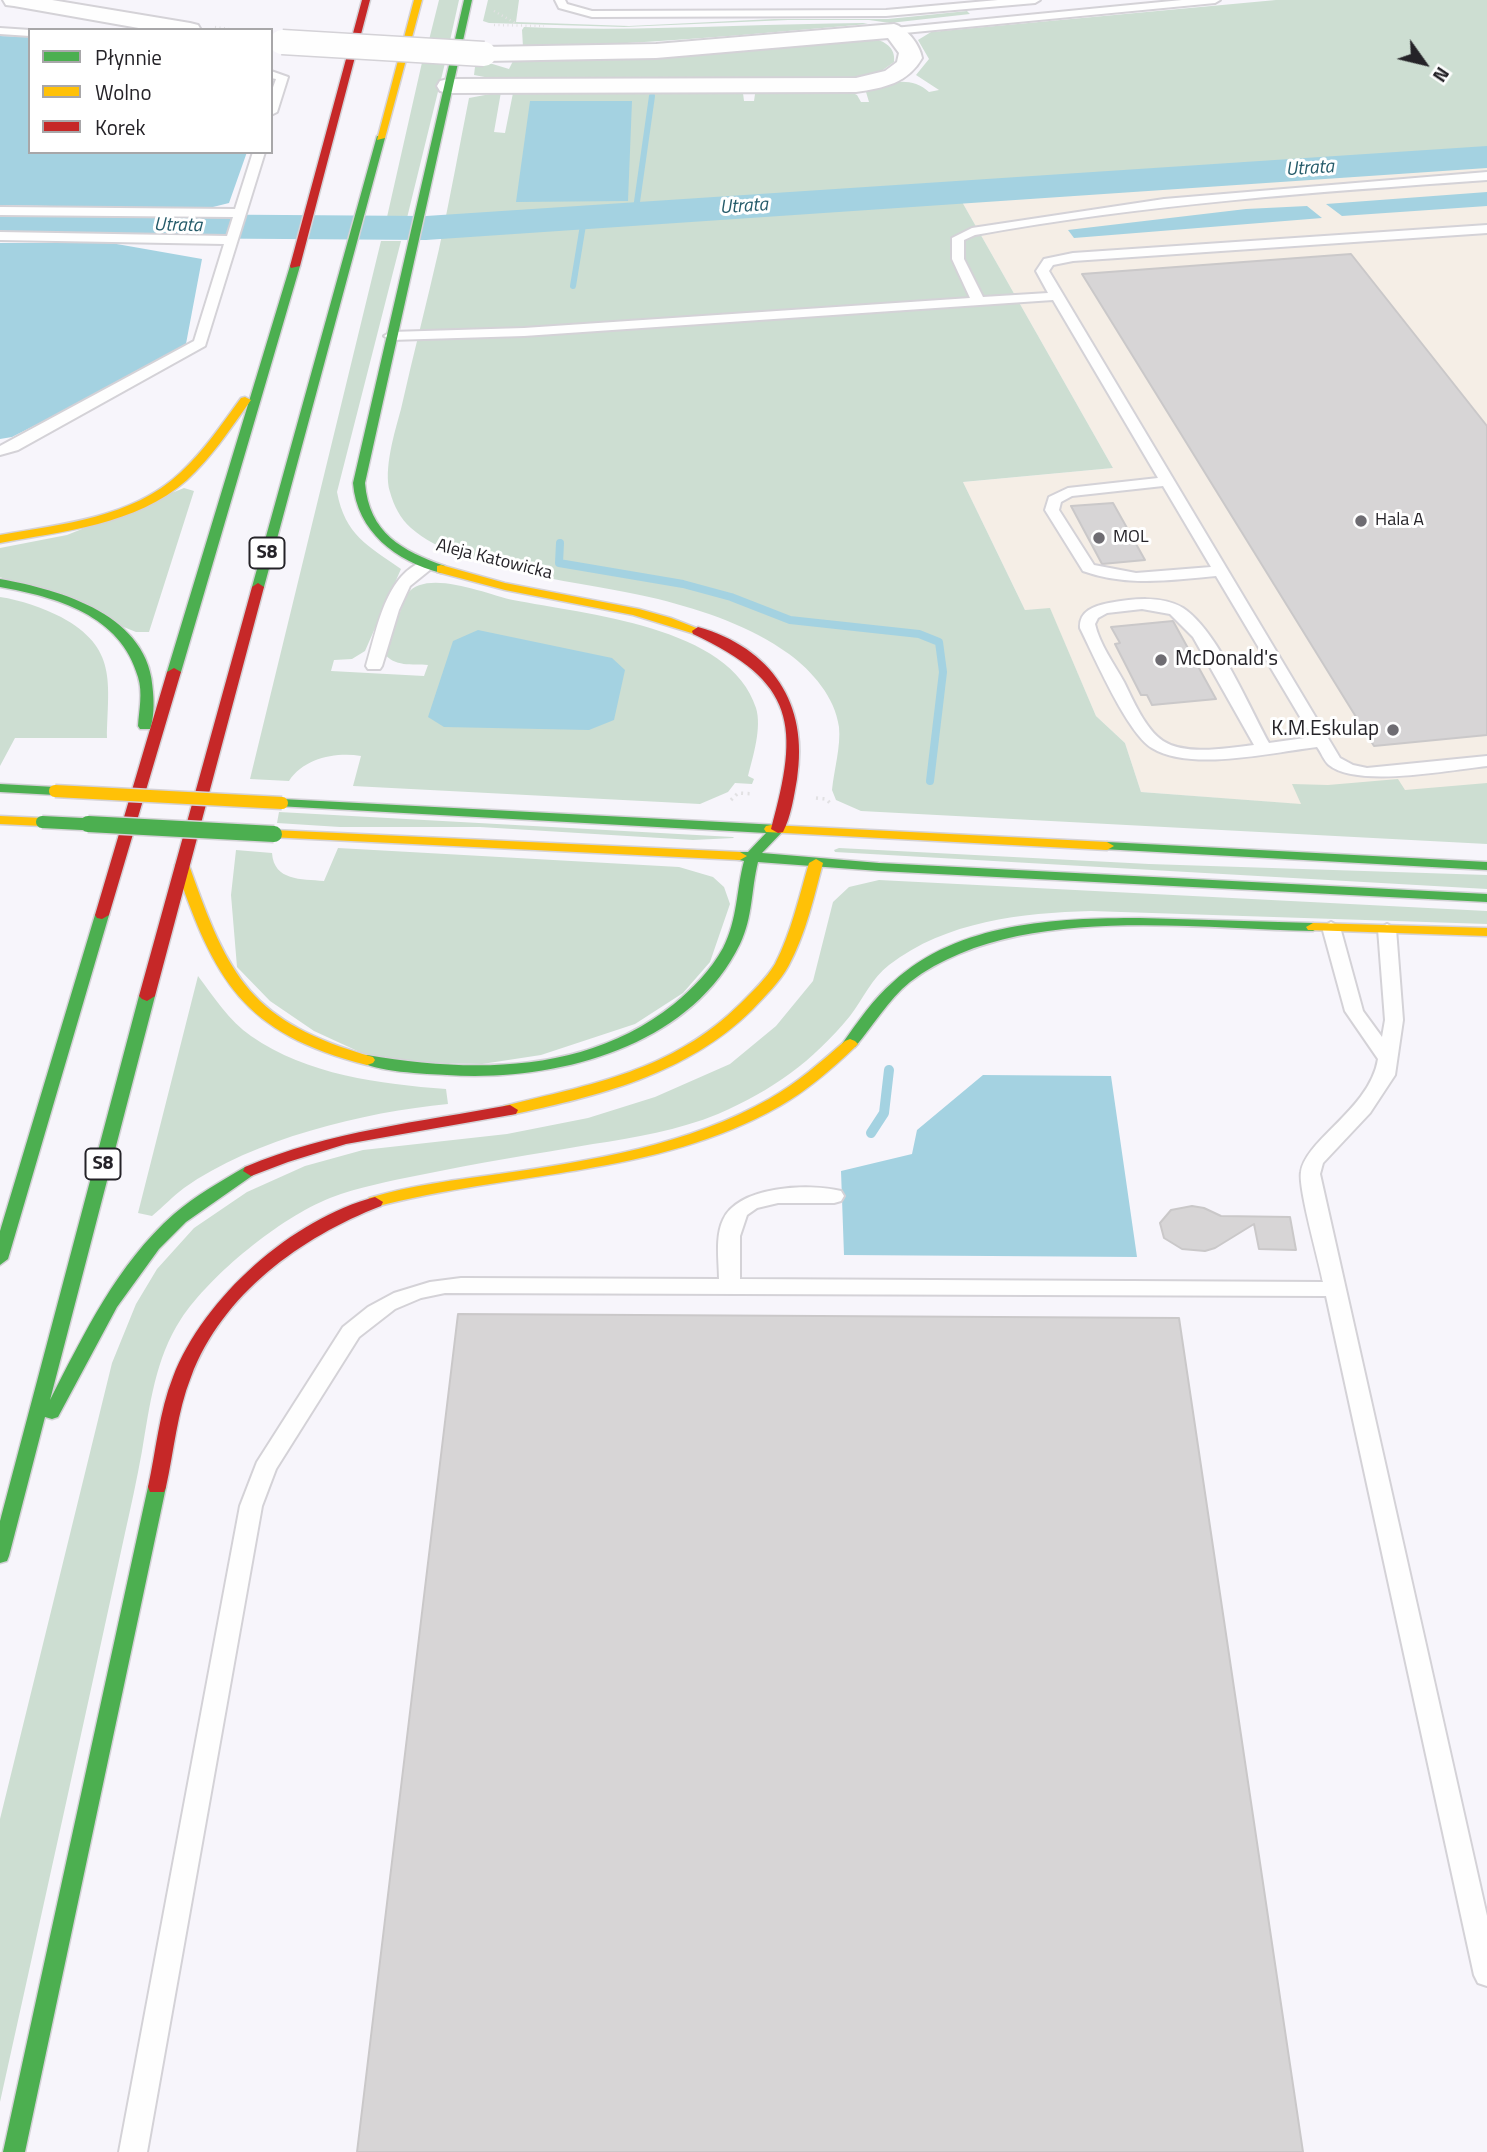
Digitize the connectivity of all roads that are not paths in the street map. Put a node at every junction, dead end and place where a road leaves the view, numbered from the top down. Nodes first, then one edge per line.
1 (14, 0) edge
2 (366, 0) edge
3 (418, 0) edge
4 (468, 0) edge
5 (560, 0) edge
6 (1035, 0) edge
7 (1215, 0) edge
8 (178, 28) edge
9 (0, 30) edge
10 (894, 30) junction
11 (28, 33) edge
12 (277, 41) edge
13 (273, 74) edge
14 (448, 86) junction
15 (273, 105) edge
16 (258, 154) edge
17 (1487, 176) edge
18 (0, 211) edge
19 (235, 227) junction
20 (1487, 229) edge
21 (0, 236) edge
22 (1056, 296) junction
23 (979, 302) junction
24 (391, 335) junction
25 (257, 385) junction
26 (0, 450) edge
27 (1167, 481) junction
28 (0, 539) edge
29 (428, 565) junction
30 (1222, 571) junction
31 (0, 583) edge
32 (374, 666) dead end
33 (1322, 741) junction
34 (1263, 747) junction
35 (1487, 761) edge
36 (144, 765) junction
37 (0, 788) edge
38 (0, 820) edge
39 (778, 830) junction
40 (752, 857) junction
41 (816, 863) junction
42 (182, 865) junction
43 (1487, 866) edge
44 (1487, 898) edge
45 (1331, 927) junction
46 (1387, 929) junction
47 (1487, 932) edge
48 (1388, 1060) junction
49 (834, 1196) dead end
50 (0, 1259) edge
51 (729, 1286) junction
52 (1334, 1289) junction
53 (25, 1462) junction
54 (0, 1556) edge
55 (1487, 1975) edge
56 (14, 2152) edge
57 (133, 2152) edge

1 - 8 street
2 - 25 main road
3 - 42 main road, S8
4 - 14 main road, Aleja Katowicka
5 - 6 lane
7 - 10 lane
9 - 11 lane
10 - 12 street, bridge
10 - 14 street
13 - 15 lane
14 - 24 main road, Aleja Katowicka
16 - 19 lane
17 - 23 lane
18 - 19 lane
19 - 21 lane
19 - 26 lane
20 - 22 lane
22 - 23 lane
22 - 27 lane
23 - 24 lane
24 - 29 main road, Aleja Katowicka
25 - 28 main road
25 - 36 main road
27 - 30 lane
27 - 30 lane
29 - 32 lane
29 - 39 main road, Aleja Katowicka
30 - 33 lane
31 - 36 main road
33 - 34 lane
33 - 35 lane
34 - 34 lane
36 - 50 main road
37 - 39 main road, bridge
38 - 40 main road, bridge
39 - 40 main road
39 - 41 main road
39 - 43 main road
40 - 41 main road
40 - 42 main road
41 - 44 main road
41 - 53 main road
42 - 53 main road, S8
45 - 46 main road
45 - 48 lane
45 - 56 main road
46 - 47 main road
46 - 48 lane
48 - 52 lane
49 - 51 lane
51 - 52 lane
51 - 57 lane
52 - 55 lane
53 - 54 main road, S8

